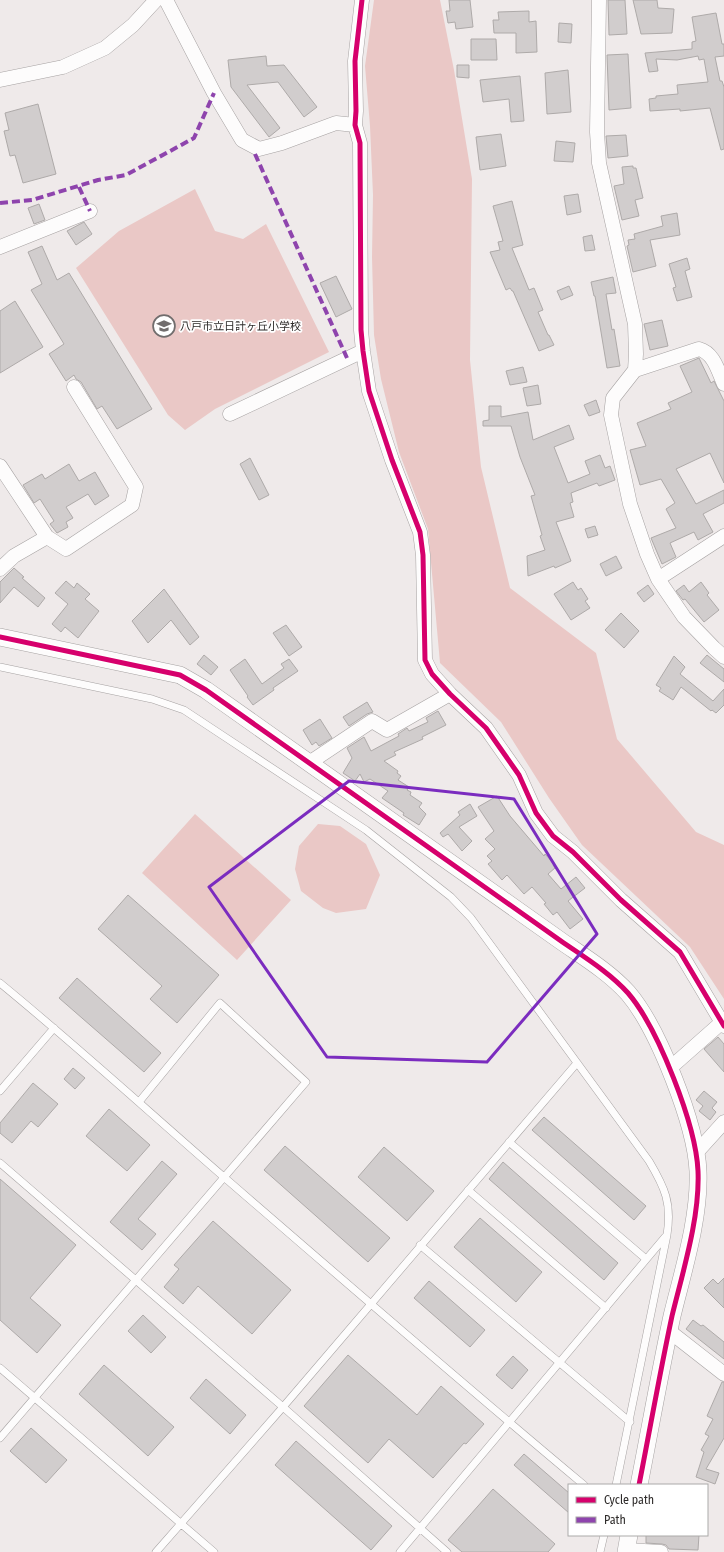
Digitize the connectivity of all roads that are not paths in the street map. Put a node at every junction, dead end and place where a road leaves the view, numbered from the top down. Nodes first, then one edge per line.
1 (156, 0) edge
2 (166, 0) edge
3 (362, 0) edge
4 (599, 0) edge
5 (0, 80) edge
6 (355, 125) junction
7 (90, 211) dead end
8 (0, 247) edge
9 (363, 351) junction
10 (635, 370) junction
11 (724, 384) edge
12 (74, 387) dead end
13 (230, 414) dead end
14 (0, 466) edge
15 (47, 536) junction
16 (724, 536) edge
17 (0, 569) edge
18 (658, 579) junction
19 (0, 637) edge
20 (724, 657) edge
21 (0, 667) edge
22 (450, 694) junction
23 (309, 764) junction
24 (0, 983) edge
25 (723, 1025) edge
26 (54, 1028) junction
27 (577, 1063) junction
28 (669, 1069) junction
29 (0, 1092) edge
30 (138, 1102) junction
31 (724, 1122) edge
32 (509, 1142) junction
33 (696, 1153) junction
34 (0, 1163) edge
35 (224, 1177) junction
36 (468, 1190) junction
37 (667, 1235) junction
38 (420, 1245) junction
39 (646, 1259) junction
40 (135, 1279) junction
41 (370, 1303) junction
42 (606, 1308) junction
43 (669, 1331) junction
44 (559, 1364) junction
45 (0, 1368) edge
46 (724, 1374) edge
47 (34, 1398) junction
48 (283, 1407) junction
49 (630, 1422) junction
50 (510, 1423) junction
51 (0, 1438) edge
52 (583, 1484) edge
53 (616, 1484) edge
54 (639, 1484) edge
55 (180, 1524) junction
56 (420, 1529) junction
57 (604, 1536) edge
58 (627, 1546) edge
59 (156, 1552) edge
60 (214, 1552) edge
61 (400, 1552) edge
62 (447, 1552) edge
63 (600, 1552) edge
64 (661, 1552) edge

1 - 5 street
2 - 6 street
3 - 6 street
4 - 10 street
6 - 9 street
7 - 8 street
9 - 13 street
9 - 22 street
10 - 11 street
10 - 18 street
12 - 15 street
14 - 15 street
15 - 17 street
16 - 18 street
18 - 20 street
19 - 23 street
21 - 27 lane
22 - 23 street
22 - 25 street
23 - 28 street
24 - 26 lane
25 - 28 street
26 - 29 lane
26 - 30 lane
27 - 32 lane
27 - 37 lane
28 - 33 street
30 - 35 lane
30 - 35 lane
31 - 33 street
32 - 36 lane
32 - 39 lane
33 - 43 street
34 - 40 lane
35 - 40 lane
35 - 41 lane
36 - 38 lane
36 - 42 lane
37 - 39 lane
37 - 49 lane
38 - 41 lane
38 - 44 lane
39 - 42 lane
40 - 47 lane
40 - 48 lane
41 - 48 lane
41 - 50 lane
42 - 44 lane
43 - 46 street
43 - 54 street
44 - 49 lane
44 - 50 lane
45 - 47 lane
47 - 51 lane
47 - 55 lane
48 - 55 lane
48 - 56 lane
49 - 53 lane
50 - 52 lane
50 - 56 lane
55 - 59 lane
55 - 60 lane
56 - 61 lane
56 - 62 lane
57 - 63 lane
58 - 64 street

